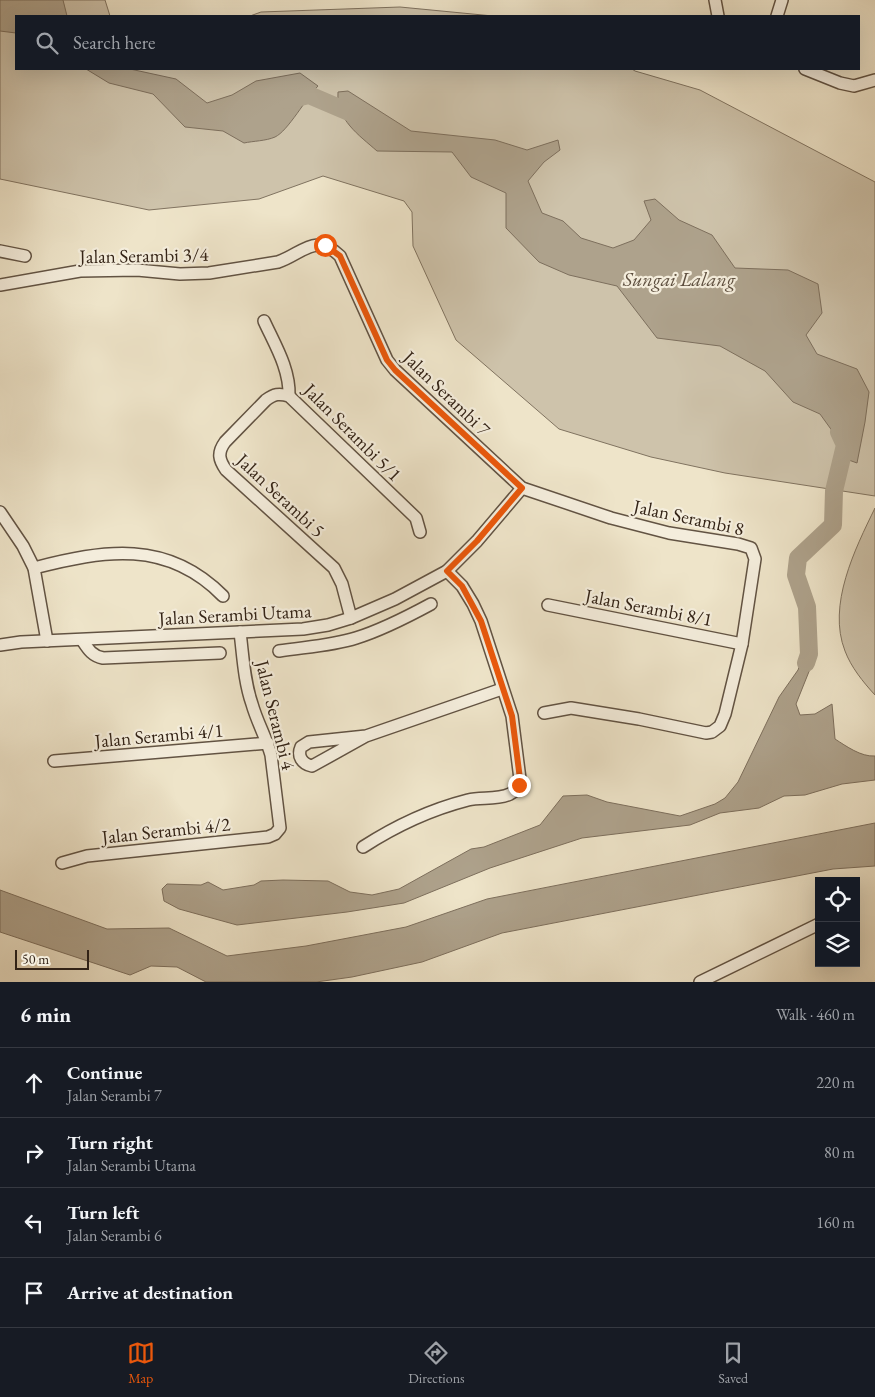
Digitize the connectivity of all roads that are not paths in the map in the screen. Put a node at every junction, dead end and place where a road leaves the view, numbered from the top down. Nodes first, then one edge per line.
1 (714, 0) edge
2 (782, 0) edge
3 (718, 15) edge
4 (777, 15) edge
5 (808, 70) edge
6 (875, 80) edge
7 (0, 251) edge
8 (25, 256) dead end
9 (289, 258) joint
10 (0, 285) edge
11 (264, 321) dead end
12 (288, 396) junction
13 (522, 488) junction
14 (0, 512) edge
15 (420, 532) dead end
16 (34, 568) junction
17 (447, 571) junction
18 (223, 596) dead end
19 (395, 599) junction
20 (431, 604) dead end
21 (548, 604) dead end
22 (351, 618) junction
23 (404, 618) junction
24 (303, 629) junction
25 (240, 632) junction
26 (178, 635) junction
27 (82, 640) junction
28 (47, 641) junction
29 (742, 644) junction
30 (0, 645) edge
31 (306, 647) junction
32 (278, 651) dead end
33 (220, 653) dead end
34 (180, 654) junction
35 (502, 688) junction
36 (544, 713) dead end
37 (366, 736) junction
38 (268, 743) junction
39 (54, 761) dead end
40 (275, 834) joint
41 (363, 847) dead end
42 (62, 863) dead end
43 (815, 926) edge
44 (700, 982) edge

1 - 3 street
2 - 4 street
5 - 6 street
7 - 8 street
9 - 10 street, Jalan Serambi 3/4
9 - 13 street, Jalan Serambi 7
11 - 12 street, Jalan Serambi 5/1
12 - 15 street, Jalan Serambi 5/1
12 - 22 street, Jalan Serambi 5
13 - 17 street, Jalan Serambi Utama
13 - 29 street, Jalan Serambi 8
14 - 16 street
16 - 18 street
16 - 28 street
17 - 19 street, Jalan Serambi Utama
17 - 35 street
19 - 22 street, Jalan Serambi Utama
19 - 23 street
20 - 23 street, Jalan Serambi Utama
21 - 29 street, Jalan Serambi 8/1
22 - 24 street, Jalan Serambi Utama
23 - 31 street, Jalan Serambi Utama
24 - 25 street, Jalan Serambi Utama
24 - 31 street
25 - 26 street, Jalan Serambi Utama
25 - 38 street, Jalan Serambi 4
26 - 27 street, Jalan Serambi Utama
26 - 34 street
27 - 28 street, Jalan Serambi Utama
27 - 34 street, Jalan Serambi Utama
28 - 30 street, Jalan Serambi Utama
29 - 36 street, Jalan Serambi 8
31 - 32 street, Jalan Serambi Utama
33 - 34 street, Jalan Serambi Utama
35 - 37 street
35 - 41 street
37 - 37 street
38 - 39 street, Jalan Serambi 4/1
38 - 40 street, Jalan Serambi 4
40 - 42 street, Jalan Serambi 4/2
43 - 44 street

